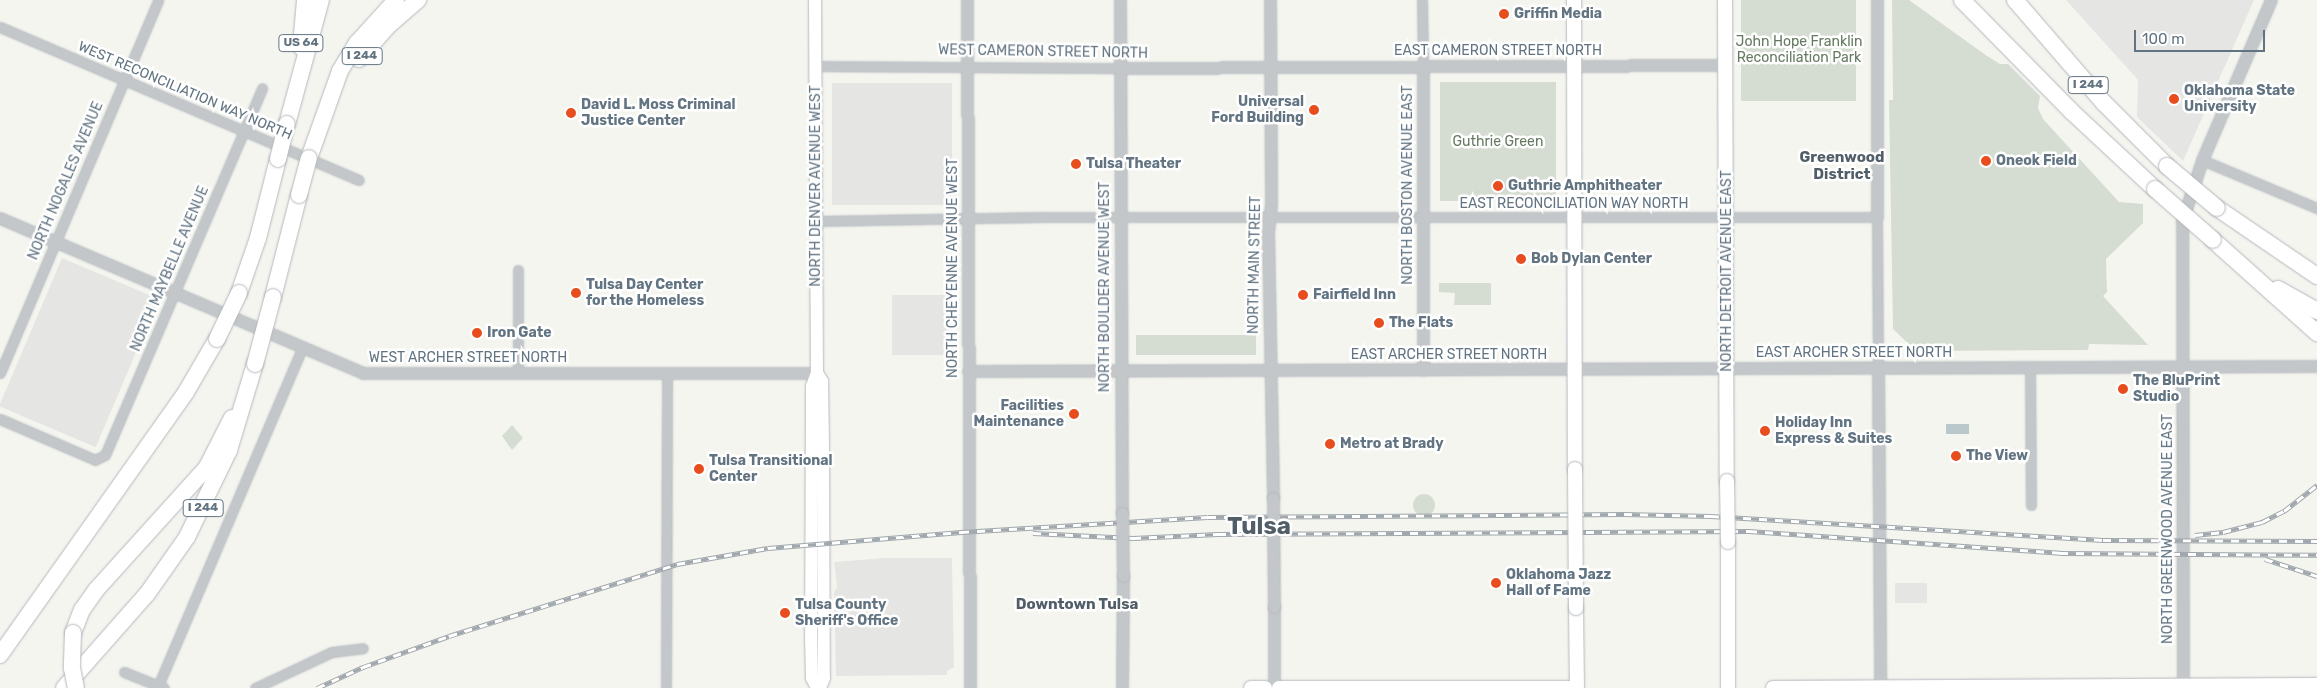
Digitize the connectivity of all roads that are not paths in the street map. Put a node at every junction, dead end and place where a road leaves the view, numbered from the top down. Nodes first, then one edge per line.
1 (158, 0) edge
2 (305, 0) edge
3 (321, 0) edge
4 (396, 0) edge
5 (418, 0) edge
6 (815, 0) edge
7 (967, 0) edge
8 (1120, 0) edge
9 (1270, 0) edge
10 (1422, 0) edge
11 (1574, 0) edge
12 (1725, 0) edge
13 (1877, 0) edge
14 (1961, 0) edge
15 (2014, 0) edge
16 (2270, 0) edge
17 (0, 27) edge
18 (1726, 65) junction
19 (815, 66) junction
20 (1422, 66) junction
21 (1574, 66) junction
22 (967, 67) junction
23 (1120, 68) junction
24 (1270, 69) junction
25 (124, 80) junction
26 (297, 86) junction
27 (262, 88) dead end
28 (319, 123) junction
29 (244, 131) junction
30 (2202, 160) junction
31 (359, 180) dead end
32 (2317, 208) edge
33 (1270, 217) junction
34 (1877, 217) junction
35 (0, 218) edge
36 (967, 218) junction
37 (1120, 218) junction
38 (1423, 218) junction
39 (1574, 218) junction
40 (1726, 218) junction
41 (815, 221) junction
42 (55, 242) junction
43 (518, 270) dead end
44 (2317, 276) edge
45 (175, 294) junction
46 (2314, 323) edge
47 (302, 348) junction
48 (2182, 366) junction
49 (2317, 366) edge
50 (1878, 368) junction
51 (2030, 368) junction
52 (1575, 369) junction
53 (1727, 369) junction
54 (1271, 370) junction
55 (1423, 370) junction
56 (1121, 371) junction
57 (968, 372) junction
58 (667, 373) junction
59 (817, 373) junction
60 (0, 374) edge
61 (518, 374) junction
62 (252, 380) junction
63 (0, 419) edge
64 (2031, 505) dead end
65 (363, 648) dead end
66 (0, 655) edge
67 (124, 672) dead end
68 (2317, 685) edge
69 (2183, 686) edge
70 (161, 687) edge
71 (1880, 687) edge
72 (64, 688) edge
73 (76, 688) edge
74 (255, 688) edge
75 (666, 688) edge
76 (818, 688) edge
77 (970, 688) edge
78 (1122, 688) edge
79 (1250, 688) edge
80 (1265, 688) edge
81 (1274, 688) edge
82 (1279, 688) edge
83 (1570, 688) edge
84 (1577, 688) edge
85 (1728, 688) edge
86 (1773, 688) edge

1 - 25 street, NORTH NOGALES AVENUE
2 - 26 highway, US 64
3 - 26 highway
4 - 28 highway
5 - 28 highway, I 244
6 - 19 main road, NORTH DENVER AVENUE WEST
7 - 22 street, NORTH CHEYENNE AVENUE WEST
8 - 23 street, NORTH BOULDER AVENUE WEST
9 - 24 street, NORTH MAIN STREET
10 - 20 street, NORTH BOSTON AVENUE EAST
11 - 21 main road
12 - 18 main road, NORTH DETROIT AVENUE EAST
13 - 34 street
14 - 46 highway, I 244, bridge
15 - 44 highway, I 244, bridge
16 - 30 street, NORTH GREENWOOD AVENUE EAST
17 - 25 street, WEST RECONCILIATION WAY NORTH
18 - 21 street, EAST CAMERON STREET NORTH
18 - 40 main road, NORTH DETROIT AVENUE EAST
19 - 22 street, WEST CAMERON STREET NORTH
19 - 41 main road, NORTH DENVER AVENUE WEST
20 - 21 street, EAST CAMERON STREET NORTH
20 - 24 street, EAST CAMERON STREET NORTH
20 - 38 street, NORTH BOSTON AVENUE EAST
21 - 39 main road
22 - 23 street, WEST CAMERON STREET NORTH
22 - 36 street, NORTH CHEYENNE AVENUE WEST
23 - 24 street, WEST CAMERON STREET NORTH
23 - 37 street, NORTH BOULDER AVENUE WEST
24 - 33 street, NORTH MAIN STREET
25 - 29 street, WEST RECONCILIATION WAY NORTH
25 - 42 street, NORTH NOGALES AVENUE
26 - 66 highway, bridge
27 - 29 street, NORTH MAYBELLE AVENUE
28 - 62 highway, I 244, bridge
29 - 31 street, WEST RECONCILIATION WAY NORTH
29 - 45 street, NORTH MAYBELLE AVENUE
30 - 32 street
30 - 48 street, NORTH GREENWOOD AVENUE EAST
33 - 37 street
33 - 38 street, EAST RECONCILIATION WAY NORTH
33 - 54 street, NORTH MAIN STREET
34 - 40 street, EAST RECONCILIATION WAY NORTH
34 - 50 street
35 - 42 street, WEST ARCHER STREET NORTH
36 - 37 street
36 - 41 street
36 - 57 street, NORTH CHEYENNE AVENUE WEST
37 - 56 street, NORTH BOULDER AVENUE WEST
38 - 39 street, EAST RECONCILIATION WAY NORTH
38 - 55 street, NORTH BOSTON AVENUE EAST
39 - 40 street, EAST RECONCILIATION WAY NORTH
39 - 52 main road
40 - 53 main road, NORTH DETROIT AVENUE EAST
41 - 59 main road, NORTH DENVER AVENUE WEST
42 - 45 street, WEST ARCHER STREET NORTH
42 - 60 street, NORTH NOGALES AVENUE
43 - 61 street
45 - 47 street, WEST ARCHER STREET NORTH
45 - 63 street, NORTH MAYBELLE AVENUE
47 - 61 street, WEST ARCHER STREET NORTH
47 - 70 street
48 - 49 street, EAST ARCHER STREET NORTH
48 - 51 street, EAST ARCHER STREET NORTH
48 - 69 street, NORTH GREENWOOD AVENUE EAST
50 - 51 street, EAST ARCHER STREET NORTH
50 - 53 street, EAST ARCHER STREET NORTH
50 - 71 street
51 - 64 street
52 - 53 street, EAST ARCHER STREET NORTH
52 - 55 street, EAST ARCHER STREET NORTH
52 - 84 main road, bridge
53 - 85 main road, NORTH DETROIT AVENUE EAST, bridge
54 - 55 street, EAST ARCHER STREET NORTH
54 - 56 street
54 - 81 street, NORTH MAIN STREET, bridge
56 - 57 street
56 - 78 street, NORTH BOULDER AVENUE WEST, bridge
57 - 77 street, NORTH CHEYENNE AVENUE WEST
58 - 59 street, WEST ARCHER STREET NORTH
58 - 61 street, WEST ARCHER STREET NORTH
58 - 75 street
59 - 76 main road, NORTH DENVER AVENUE WEST
62 - 72 highway, I 244
62 - 73 highway, bridge
65 - 74 street
67 - 70 street
68 - 69 main road
69 - 71 main road
71 - 86 main road
79 - 80 main road
82 - 83 main road

